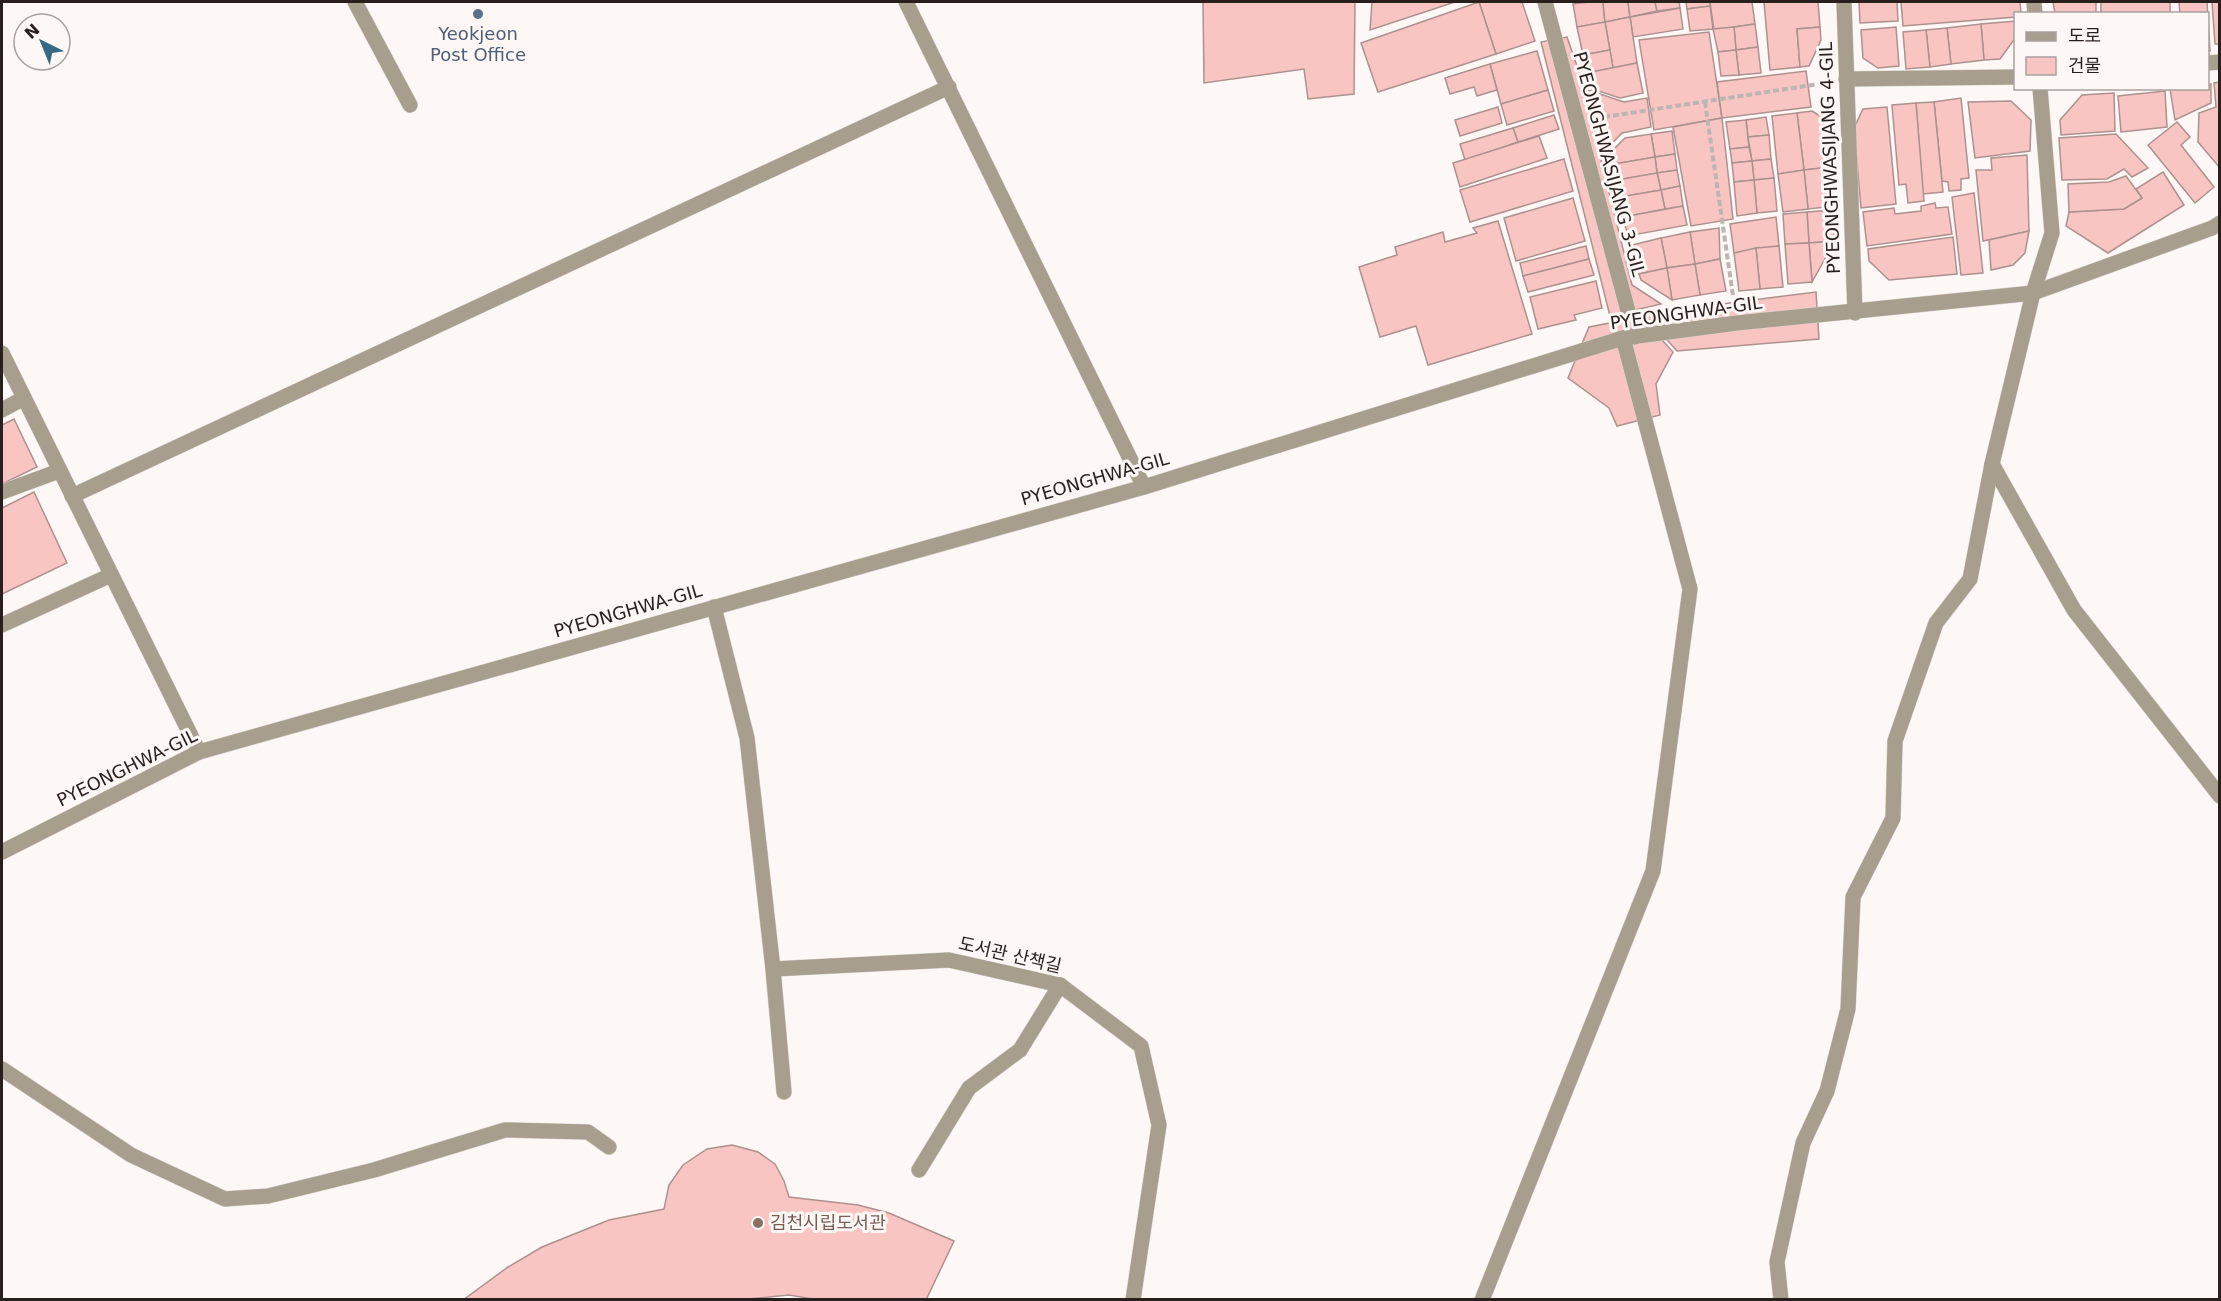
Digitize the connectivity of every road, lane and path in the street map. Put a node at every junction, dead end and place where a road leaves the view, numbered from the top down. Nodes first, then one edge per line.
1 (355, 2) edge
2 (906, 2) edge
3 (1545, 2) edge
4 (1844, 2) edge
5 (2014, 77) edge
6 (1846, 79) junction
7 (1807, 86) dead end
8 (949, 87) junction
9 (2040, 90) edge
10 (1705, 102) junction
11 (410, 105) dead end
12 (1577, 122) junction
13 (2220, 223) edge
14 (2033, 293) junction
15 (1855, 313) junction
16 (1737, 323) junction
17 (1629, 337) junction
18 (2, 353) edge
19 (24, 398) junction
20 (2, 410) edge
21 (1992, 464) junction
22 (60, 471) junction
23 (1144, 487) junction
24 (2, 492) edge
25 (72, 496) junction
26 (111, 575) junction
27 (714, 607) junction
28 (2, 625) edge
29 (199, 752) junction
30 (2220, 796) edge
31 (2, 852) edge
32 (773, 969) junction
33 (1060, 985) junction
34 (2, 1070) edge
35 (784, 1092) dead end
36 (609, 1147) dead end
37 (919, 1170) dead end
38 (1133, 1299) edge
39 (1482, 1299) edge
40 (1780, 1299) edge

1 - 11 street
2 - 8 street
3 - 12 street, PYEONGHWASIJANG 3-GIL
4 - 6 street, PYEONGHWASIJANG 4-GIL
5 - 6 street
6 - 15 street, PYEONGHWASIJANG 4-GIL
7 - 10 path
8 - 23 street
8 - 25 street
9 - 14 street
10 - 12 path
10 - 16 path
12 - 17 street, PYEONGHWASIJANG 3-GIL
13 - 14 street, PYEONGHWA-GIL
14 - 15 street, PYEONGHWA-GIL
14 - 21 street
15 - 16 street, PYEONGHWA-GIL
16 - 17 street, PYEONGHWA-GIL
17 - 23 street, PYEONGHWA-GIL
17 - 39 street, PYEONGHWASIJANG 3-GIL
18 - 19 street
19 - 20 street
19 - 22 street
21 - 30 street
21 - 40 street
22 - 24 street
22 - 25 street
23 - 27 street, PYEONGHWA-GIL
25 - 26 street
26 - 28 street
26 - 29 street
27 - 29 street, PYEONGHWA-GIL
27 - 32 street
29 - 31 street, PYEONGHWA-GIL
32 - 33 street, 도서관 산책길
32 - 35 street
33 - 37 street
33 - 38 street, 도서관 산책길
34 - 36 street

